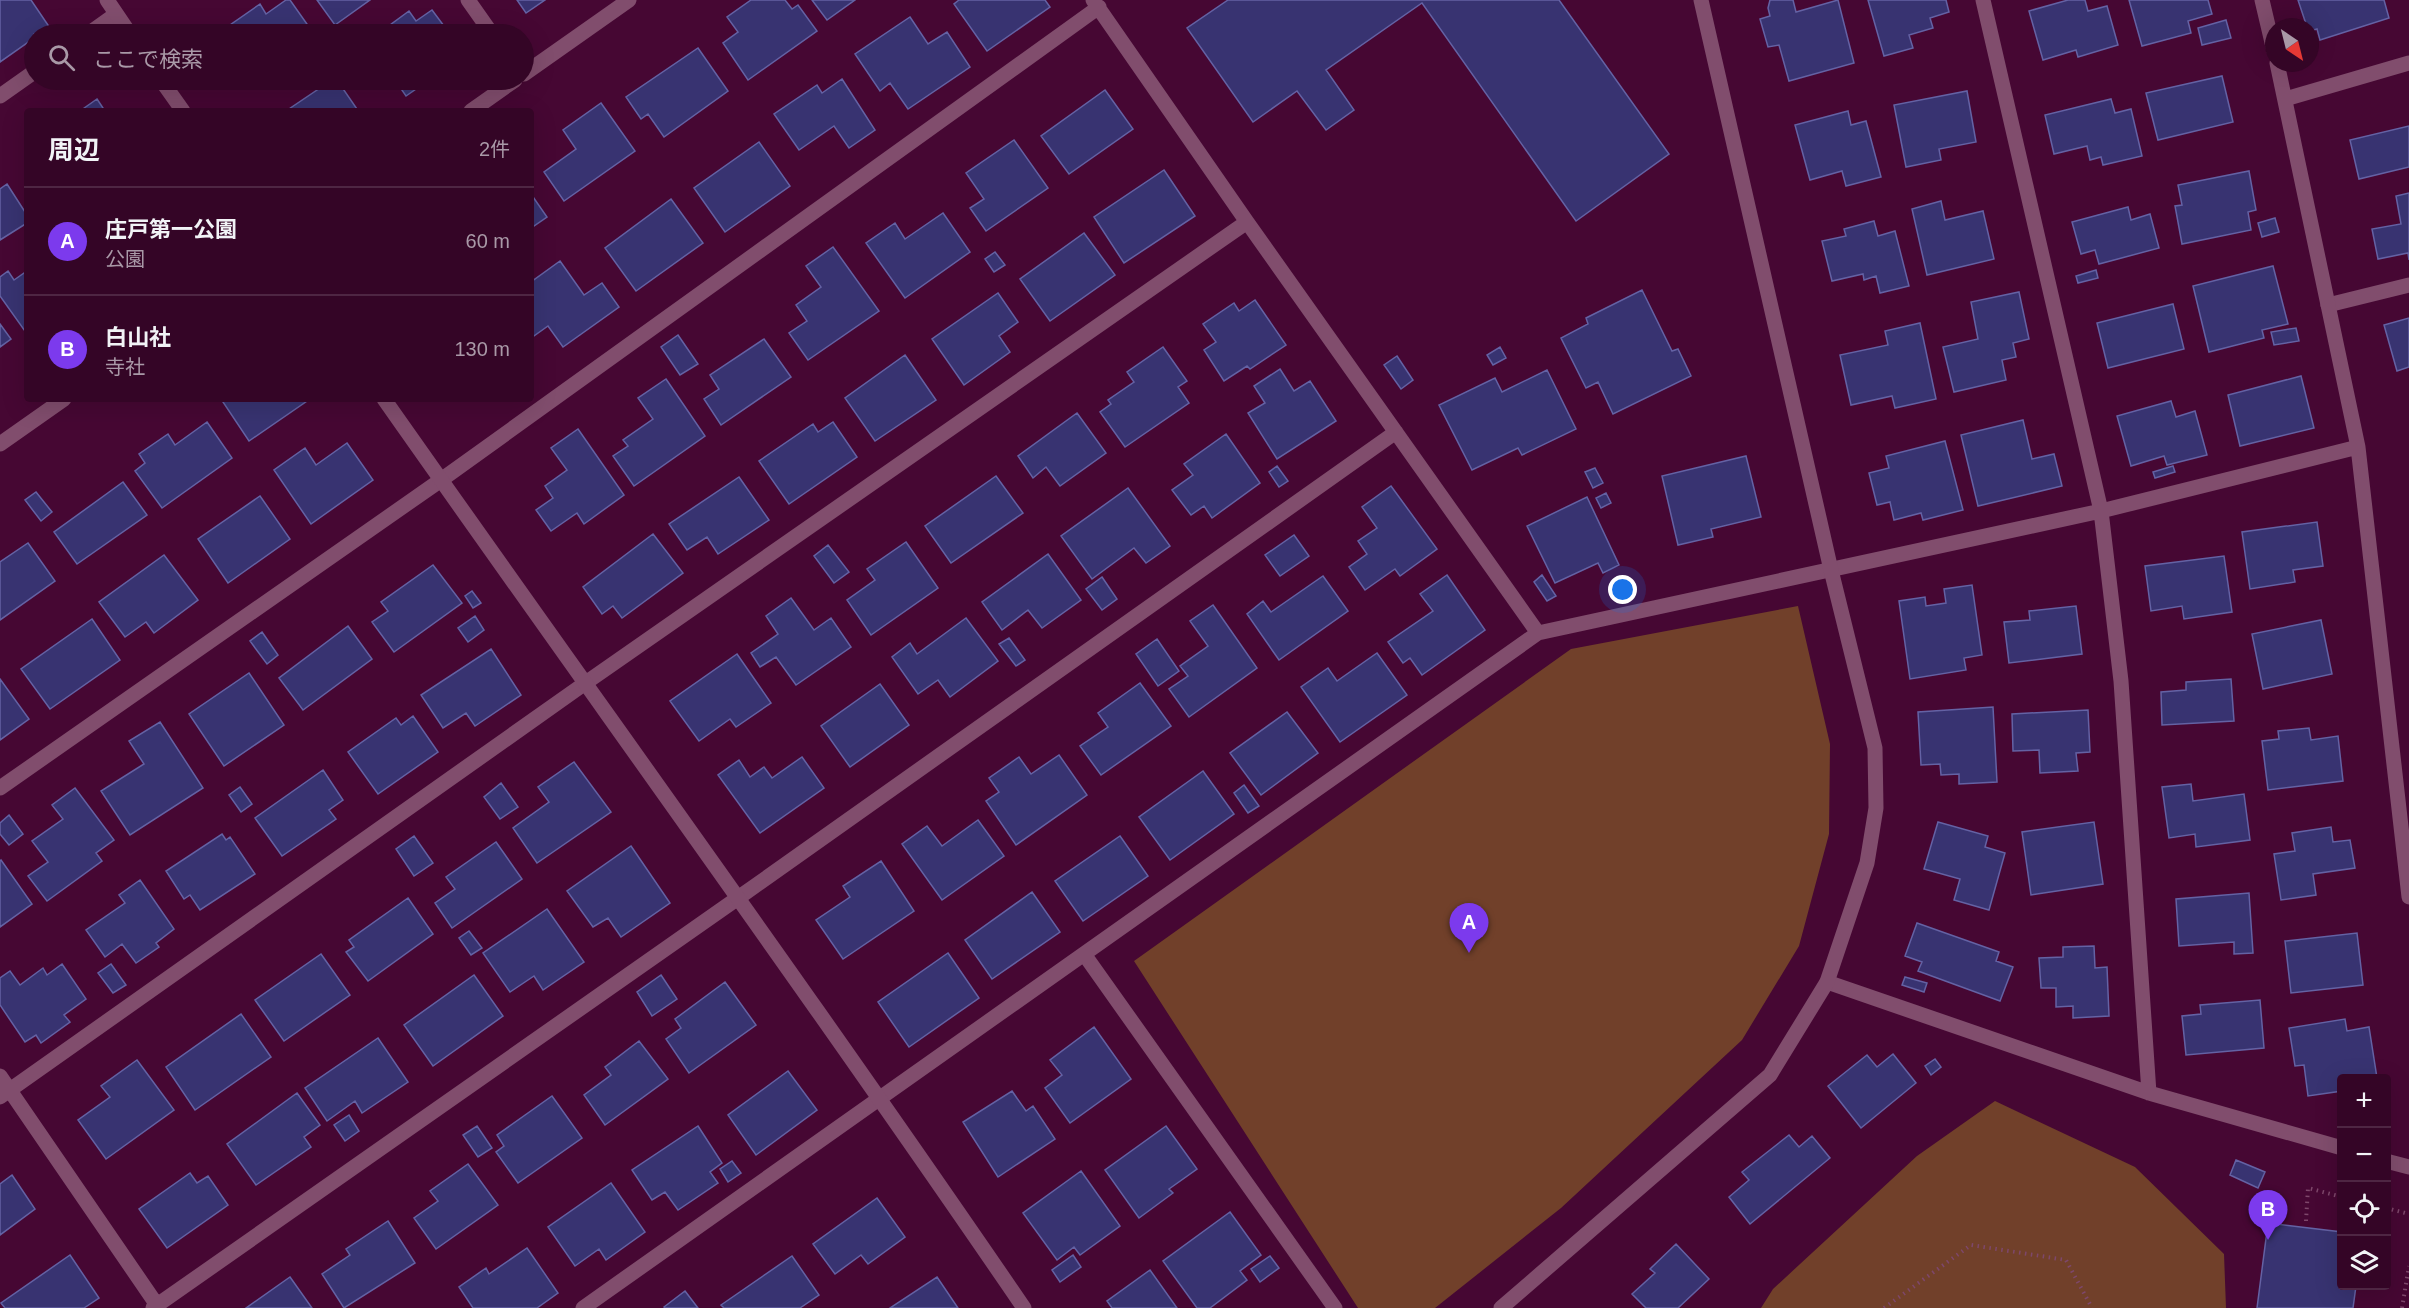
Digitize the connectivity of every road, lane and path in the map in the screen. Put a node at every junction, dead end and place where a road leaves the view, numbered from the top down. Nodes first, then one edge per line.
1 (106, 0) edge
2 (468, 0) edge
3 (629, 0) edge
4 (1701, 0) edge
5 (1983, 0) edge
6 (2262, 0) edge
7 (1096, 4) edge
8 (116, 14) junction
9 (2266, 18) edge
10 (102, 24) edge
11 (123, 24) edge
12 (485, 24) edge
13 (2409, 63) edge
14 (534, 67) edge
15 (2279, 72) edge
16 (24, 79) edge
17 (168, 90) edge
18 (501, 90) edge
19 (0, 96) edge
20 (2285, 99) junction
21 (181, 108) edge
22 (475, 108) edge
23 (1247, 222) junction
24 (2409, 285) edge
25 (2328, 305) junction
26 (60, 402) edge
27 (386, 402) edge
28 (1396, 432) junction
29 (0, 444) edge
30 (2358, 447) junction
31 (441, 480) junction
32 (2101, 511) junction
33 (1831, 570) junction
34 (1538, 633) junction
35 (584, 684) junction
36 (0, 788) edge
37 (2409, 897) edge
38 (738, 898) junction
39 (1084, 954) junction
40 (1827, 982) junction
41 (0, 1076) edge
42 (2148, 1093) junction
43 (5, 1094) edge
44 (880, 1098) junction
45 (2337, 1147) edge
46 (2391, 1162) edge
47 (2409, 1167) edge
48 (2337, 1196) edge
49 (2391, 1209) edge
50 (2409, 1214) edge
51 (2306, 1221) dead end
52 (2409, 1266) edge
53 (156, 1307) edge
54 (584, 1308) edge
55 (1024, 1308) edge
56 (1335, 1308) edge
57 (1501, 1308) edge
58 (1884, 1308) edge
59 (2092, 1308) edge
60 (2402, 1308) edge

1 - 8 street
2 - 12 street
3 - 14 street
4 - 33 street
5 - 32 street
6 - 9 street
7 - 23 street
7 - 31 street
8 - 10 street
8 - 11 street
13 - 20 street
15 - 20 street
16 - 19 street
17 - 21 street
18 - 22 street
20 - 25 street
23 - 28 street
23 - 35 street
24 - 25 street
25 - 30 street
26 - 29 street
27 - 31 street
28 - 34 street
28 - 38 street
30 - 32 street
30 - 37 street
31 - 35 street
31 - 36 street
32 - 33 street
32 - 42 street
33 - 34 street
33 - 40 street
34 - 39 street
35 - 38 street
35 - 43 street
38 - 44 street
38 - 53 street
39 - 44 street
39 - 56 street
40 - 42 street
40 - 57 street
41 - 43 street
42 - 45 street
43 - 53 street
44 - 54 street
44 - 55 street
46 - 47 street
48 - 51 path
49 - 50 path
52 - 60 path
58 - 59 path

